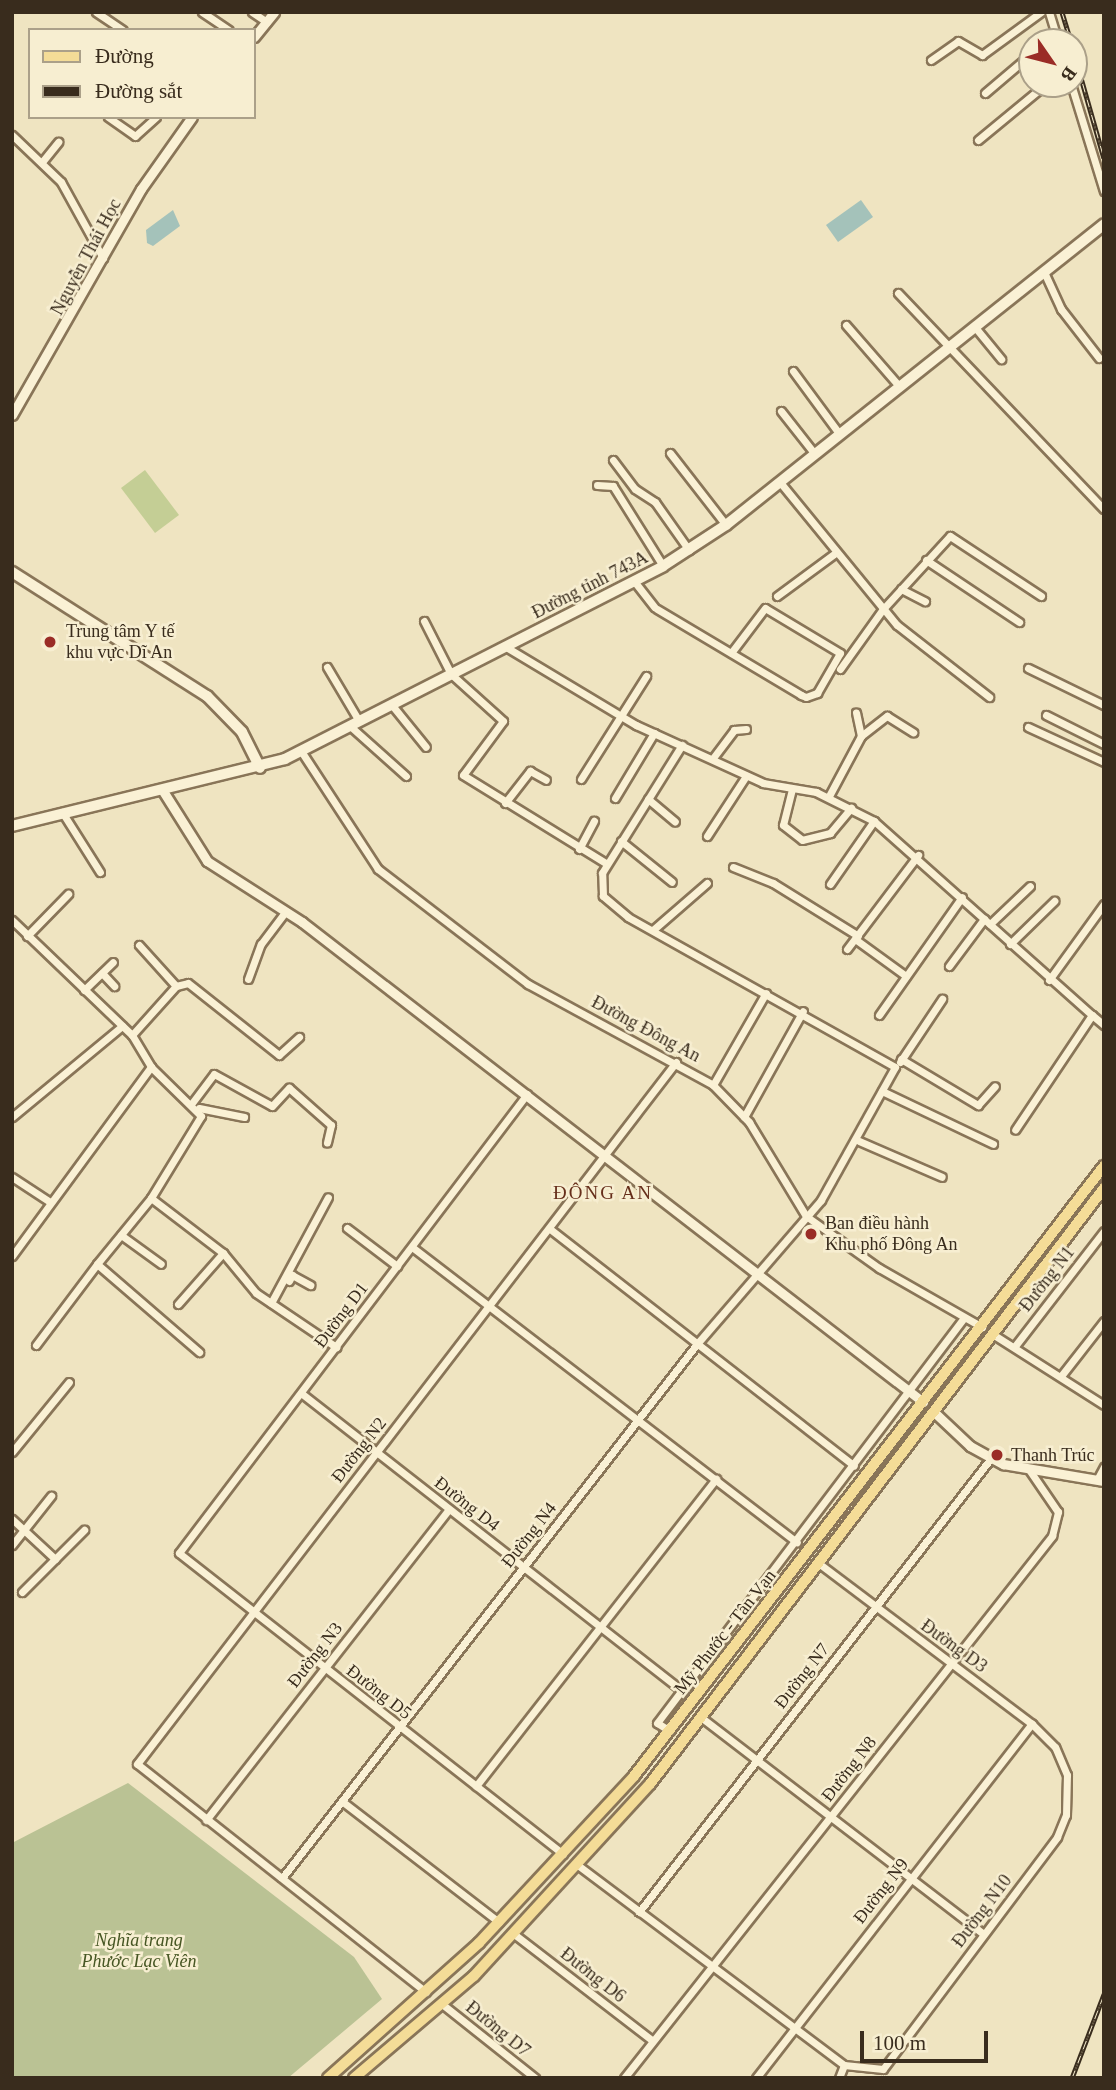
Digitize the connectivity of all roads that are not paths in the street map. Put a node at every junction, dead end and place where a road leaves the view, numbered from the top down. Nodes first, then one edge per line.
1 (96, 12) edge
2 (202, 12) edge
3 (252, 12) edge
4 (275, 12) edge
5 (1041, 12) edge
6 (267, 22) junction
7 (120, 28) edge
8 (226, 28) edge
9 (256, 35) edge
10 (931, 60) dead end
11 (1018, 66) edge
12 (985, 93) dead end
13 (1029, 98) edge
14 (1075, 98) edge
15 (111, 119) edge
16 (154, 119) edge
17 (191, 119) edge
18 (12, 135) edge
19 (978, 140) dead end
20 (58, 142) dead end
21 (42, 162) junction
22 (1104, 191) edge
23 (1104, 224) edge
24 (103, 259) junction
25 (1044, 272) junction
26 (898, 293) dead end
27 (846, 326) dead end
28 (974, 326) junction
29 (947, 348) junction
30 (1099, 358) dead end
31 (1001, 359) dead end
32 (793, 371) dead end
33 (899, 386) junction
34 (781, 411) dead end
35 (12, 415) edge
36 (838, 432) junction
37 (670, 453) dead end
38 (814, 453) junction
39 (613, 460) dead end
40 (779, 481) junction
41 (597, 485) dead end
42 (1104, 509) edge
43 (726, 525) junction
44 (689, 550) junction
45 (834, 554) junction
46 (926, 560) junction
47 (663, 566) junction
48 (12, 572) edge
49 (634, 581) junction
50 (901, 589) junction
51 (777, 596) dead end
52 (1041, 596) dead end
53 (925, 601) dead end
54 (883, 609) junction
55 (424, 621) dead end
56 (1019, 622) dead end
57 (506, 647) junction
58 (731, 653) junction
59 (327, 667) dead end
60 (1028, 668) dead end
61 (840, 669) dead end
62 (451, 674) junction
63 (646, 676) dead end
64 (989, 697) dead end
65 (391, 704) junction
66 (1104, 705) edge
67 (856, 713) dead end
68 (1046, 715) dead end
69 (623, 719) junction
70 (354, 724) junction
71 (1028, 727) dead end
72 (746, 729) dead end
73 (913, 732) dead end
74 (654, 733) junction
75 (861, 736) junction
76 (1104, 744) edge
77 (682, 745) junction
78 (426, 747) dead end
79 (301, 751) junction
80 (713, 758) junction
81 (1104, 762) edge
82 (260, 768) junction
83 (406, 776) dead end
84 (746, 776) junction
85 (581, 779) dead end
86 (546, 780) dead end
87 (792, 789) junction
88 (163, 791) junction
89 (829, 796) junction
90 (615, 798) dead end
91 (648, 799) junction
92 (505, 803) junction
93 (851, 808) junction
94 (62, 812) junction
95 (594, 821) dead end
96 (874, 821) junction
97 (675, 822) dead end
98 (12, 826) edge
99 (707, 836) dead end
100 (621, 841) junction
101 (579, 849) junction
102 (918, 855) junction
103 (607, 864) junction
104 (733, 867) dead end
105 (100, 872) dead end
106 (672, 882) dead end
107 (706, 883) dead end
108 (830, 884) dead end
109 (1030, 886) dead end
110 (68, 894) dead end
111 (962, 897) junction
112 (1054, 901) dead end
113 (1104, 904) edge
114 (285, 912) junction
115 (12, 920) edge
116 (987, 922) junction
117 (654, 929) junction
118 (27, 936) junction
119 (856, 937) junction
120 (1010, 944) junction
121 (139, 945) dead end
122 (847, 949) dead end
123 (113, 962) dead end
124 (949, 965) dead end
125 (102, 973) junction
126 (906, 976) junction
127 (248, 979) dead end
128 (1049, 979) junction
129 (114, 986) dead end
130 (176, 986) junction
131 (83, 990) junction
132 (765, 993) junction
133 (942, 999) dead end
134 (803, 1010) junction
135 (879, 1015) dead end
136 (1092, 1015) junction
137 (1104, 1025) edge
138 (122, 1026) junction
139 (132, 1035) junction
140 (299, 1037) dead end
141 (901, 1059) junction
142 (676, 1062) junction
143 (151, 1067) junction
144 (895, 1067) junction
145 (713, 1085) junction
146 (995, 1086) dead end
147 (882, 1091) junction
148 (527, 1094) junction
149 (195, 1105) junction
150 (12, 1117) edge
151 (244, 1117) dead end
152 (744, 1117) junction
153 (1015, 1130) dead end
154 (859, 1141) junction
155 (327, 1143) dead end
156 (993, 1144) dead end
157 (605, 1154) junction
158 (1104, 1166) edge
159 (12, 1177) edge
160 (942, 1177) dead end
161 (1104, 1188) edge
162 (328, 1197) dead end
163 (151, 1198) junction
164 (50, 1202) junction
165 (806, 1216) junction
166 (346, 1228) dead end
167 (550, 1229) junction
168 (1104, 1231) edge
169 (121, 1235) junction
170 (412, 1247) junction
171 (223, 1253) junction
172 (12, 1256) edge
173 (97, 1264) junction
174 (161, 1264) dead end
175 (397, 1266) junction
176 (757, 1272) junction
177 (310, 1285) dead end
178 (178, 1304) dead end
179 (273, 1304) junction
180 (490, 1306) junction
181 (963, 1319) junction
182 (1104, 1321) edge
183 (982, 1327) junction
184 (994, 1335) junction
185 (36, 1345) dead end
186 (696, 1345) junction
187 (1015, 1346) junction
188 (336, 1347) junction
189 (199, 1352) dead end
190 (1061, 1376) junction
191 (69, 1382) dead end
192 (909, 1392) junction
193 (301, 1393) junction
194 (923, 1402) junction
195 (1104, 1405) edge
196 (934, 1412) junction
197 (638, 1420) junction
198 (12, 1452) edge
199 (377, 1453) junction
200 (991, 1458) junction
201 (854, 1466) junction
202 (1104, 1467) edge
203 (1030, 1471) junction
204 (716, 1479) junction
205 (1100, 1481) edge
206 (51, 1496) dead end
207 (448, 1510) junction
208 (12, 1519) edge
209 (24, 1530) junction
210 (84, 1530) dead end
211 (797, 1542) junction
212 (12, 1545) edge
213 (179, 1553) joint
214 (55, 1559) junction
215 (821, 1565) junction
216 (523, 1568) junction
217 (22, 1592) dead end
218 (875, 1608) junction
219 (251, 1612) junction
220 (600, 1628) junction
221 (952, 1664) junction
222 (324, 1669) junction
223 (681, 1690) junction
224 (702, 1718) junction
225 (1032, 1724) junction
226 (400, 1729) junction
227 (670, 1731) junction
228 (1062, 1759) joint
229 (757, 1760) junction
230 (476, 1786) junction
231 (343, 1802) junction
232 (831, 1817) junction
233 (206, 1820) junction
234 (563, 1854) junction
235 (579, 1866) junction
236 (282, 1878) junction
237 (911, 1878) junction
238 (639, 1912) junction
239 (499, 1922) junction
240 (514, 1934) junction
241 (984, 1934) junction
242 (712, 1968) junction
243 (426, 1992) junction
244 (442, 2004) junction
245 (795, 2030) junction
246 (653, 2041) junction
247 (844, 2065) junction
248 (328, 2078) edge
249 (354, 2078) edge
250 (535, 2078) edge
251 (624, 2078) edge
252 (756, 2078) edge
253 (839, 2078) edge

1 - 7 street
2 - 8 street
3 - 6 street
4 - 6 street
5 - 10 street
6 - 9 street
11 - 12 street
13 - 19 street
14 - 22 street
15 - 16 street
17 - 24 street, Nguyễn Thái Học
18 - 21 street
20 - 21 street
21 - 24 street
23 - 25 main road, Đường tỉnh 743A
24 - 35 street, Nguyễn Thái Học
25 - 28 main road, Đường tỉnh 743A
25 - 30 street
26 - 29 street
27 - 33 street
28 - 29 main road, Đường tỉnh 743A
28 - 31 street
29 - 33 main road, Đường tỉnh 743A
29 - 42 street
32 - 36 street
33 - 36 main road, Đường tỉnh 743A
34 - 38 street
36 - 38 main road, Đường tỉnh 743A
37 - 43 street
38 - 40 main road, Đường tỉnh 743A
39 - 44 street
40 - 43 main road, Đường tỉnh 743A
40 - 45 street
41 - 47 street
43 - 44 main road, Đường tỉnh 743A
44 - 47 main road, Đường tỉnh 743A
45 - 51 street
45 - 54 street
46 - 50 street
46 - 52 street
46 - 56 street
47 - 49 main road, Đường tỉnh 743A
48 - 82 main road
49 - 57 main road, Đường tỉnh 743A
49 - 58 street
50 - 53 street
50 - 54 street
54 - 61 street
54 - 64 street
55 - 62 street
57 - 62 main road, Đường tỉnh 743A
57 - 69 street
58 - 58 street
59 - 70 street
60 - 66 street
62 - 65 main road, Đường tỉnh 743A
62 - 92 street
63 - 69 street
65 - 70 main road, Đường tỉnh 743A
65 - 78 street
67 - 75 street
68 - 76 street
69 - 74 street
69 - 85 street
70 - 79 main road, Đường tỉnh 743A
70 - 83 street
71 - 81 street
72 - 80 street
73 - 75 street
74 - 77 street
74 - 90 street
75 - 89 street
77 - 80 street
77 - 91 street
79 - 82 main road, Đường tỉnh 743A
79 - 142 street, Đường Đông An
80 - 84 street
82 - 88 main road, Đường tỉnh 743A
84 - 87 street
84 - 99 street
86 - 92 street
87 - 89 street
87 - 93 street
88 - 94 main road, Đường tỉnh 743A
88 - 114 street
89 - 93 street
91 - 97 street
91 - 100 street
92 - 101 street
93 - 96 street
94 - 98 main road, Đường tỉnh 743A
94 - 105 street
95 - 101 street
96 - 102 street
96 - 108 street
100 - 103 street
100 - 106 street
101 - 103 street
102 - 111 street
102 - 119 street
103 - 117 street
104 - 119 street
107 - 117 street
109 - 116 street
110 - 118 street
111 - 116 street
111 - 126 street
112 - 120 street
113 - 128 street
114 - 127 street
114 - 148 street
115 - 118 street
116 - 120 street
116 - 124 street
117 - 132 street
118 - 131 street
119 - 122 street
119 - 126 street
120 - 128 street
121 - 130 street
123 - 125 street
125 - 129 street
125 - 131 street
126 - 135 street
128 - 136 street
130 - 139 street
130 - 140 street
131 - 138 street
132 - 134 street
132 - 145 street
133 - 141 street, Đường N4
134 - 144 street
134 - 152 street
136 - 137 street
136 - 153 street
138 - 139 street
138 - 150 street
139 - 143 street
141 - 144 street, Đường N4
141 - 146 street
142 - 145 street, Đường Đông An
142 - 157 street, Đường N2
143 - 149 street
143 - 164 street
144 - 147 street, Đường N4
145 - 152 street, Đường Đông An
147 - 154 street, Đường N4
147 - 156 street
148 - 157 street
148 - 170 street, Đường D1
149 - 151 street
149 - 155 street
149 - 163 street
152 - 165 street, Đường Đông An
154 - 160 street
154 - 165 street, Đường N4
157 - 167 street, Đường N2
157 - 176 street
158 - 183 main road, Mỹ Phước - Tân Vạn
159 - 164 street
161 - 184 main road, Mỹ Phước - Tân Vạn
162 - 179 street
163 - 169 street
163 - 171 street
164 - 172 street
165 - 176 street, Đường N4
165 - 181 street, Đường Đông An
166 - 175 street
167 - 180 street, Đường N2
167 - 186 street
168 - 187 street, Đường N1
169 - 173 street
169 - 174 street
170 - 175 street, Đường D1
170 - 180 street
171 - 178 street
171 - 179 street
173 - 185 street
173 - 189 street
175 - 188 street, Đường D1
176 - 186 street, Đường N4
176 - 192 street
177 - 179 street
179 - 188 street
180 - 197 street
180 - 199 street, Đường N2
181 - 183 street, Đường Đông An
181 - 192 street
182 - 190 street
183 - 194 main road, Mỹ Phước - Tân Vạn
184 - 187 street
184 - 196 main road, Mỹ Phước - Tân Vạn
186 - 197 street, Đường N4
186 - 201 street
187 - 190 street
188 - 193 street, Đường D1
190 - 195 street
191 - 198 street
192 - 194 street
192 - 201 street
193 - 199 street, Đường D4
193 - 213 street, Đường D1
194 - 196 main road
194 - 227 main road, Mỹ Phước - Tân Vạn
196 - 200 street
196 - 215 main road, Mỹ Phước - Tân Vạn
197 - 204 street
197 - 216 street, Đường N4
199 - 207 street, Đường D4
199 - 219 street, Đường N2
200 - 203 street
200 - 218 street, Đường N7
201 - 211 street
202 - 205 street
203 - 205 street
203 - 221 street, Đường N8
204 - 211 street
204 - 220 street
206 - 209 street
207 - 216 street, Đường D4
207 - 222 street, Đường N3
208 - 209 street
209 - 212 street
209 - 214 street
210 - 214 street
211 - 223 street
213 - 219 street, Đường D5
214 - 217 street
215 - 218 street, Đường D3
215 - 224 main road, Mỹ Phước - Tân Vạn
216 - 220 street, Đường D4
216 - 226 street, Đường N4
218 - 221 street, Đường D3
218 - 229 street, Đường N7
219 - 222 street, Đường D5
219 - 233 street, Đường N2
220 - 223 street, Đường D4
220 - 230 street
221 - 225 street, Đường D3
221 - 232 street, Đường N8
222 - 226 street, Đường D5
222 - 233 street, Đường N3
223 - 227 street
224 - 229 street
224 - 235 main road, Mỹ Phước - Tân Vạn
225 - 228 street, Đường D3
225 - 237 street, Đường N9
226 - 230 street, Đường D5
226 - 231 street, Đường N4
227 - 234 main road, Mỹ Phước - Tân Vạn
228 - 241 street, Đường N10
229 - 232 street
229 - 238 street, Đường N7
230 - 234 street, Đường D5
231 - 236 street, Đường N4
231 - 239 street
232 - 237 street
232 - 242 street, Đường N8
233 - 236 street
234 - 239 main road, Mỹ Phước - Tân Vạn
235 - 238 street
235 - 240 main road, Mỹ Phước - Tân Vạn
236 - 243 street
237 - 241 street
237 - 245 street, Đường N9
238 - 242 street
239 - 243 main road, Mỹ Phước - Tân Vạn
240 - 244 main road, Mỹ Phước - Tân Vạn
240 - 246 street, Đường D6
241 - 247 street, Đường N10
242 - 245 street
242 - 246 street, Đường N8
243 - 248 main road, Mỹ Phước - Tân Vạn
244 - 249 main road, Mỹ Phước - Tân Vạn
244 - 250 street, Đường D7
245 - 247 street
245 - 252 street, Đường N9
246 - 251 street, Đường N8
247 - 253 street

